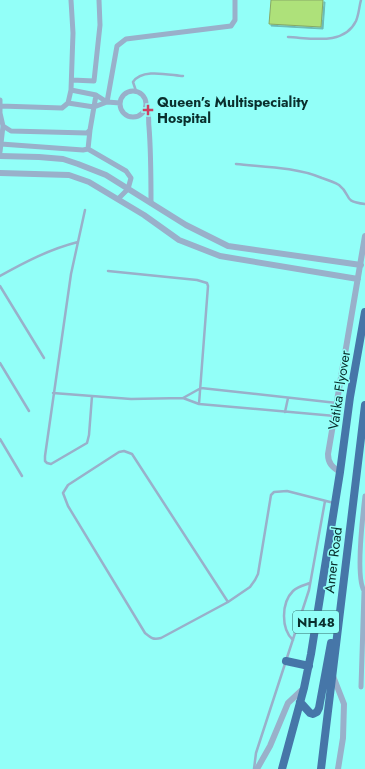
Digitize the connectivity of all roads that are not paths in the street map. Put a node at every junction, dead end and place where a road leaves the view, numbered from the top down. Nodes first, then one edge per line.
1 (71, 0) edge
2 (98, 0) edge
3 (235, 0) edge
4 (361, 0) edge
5 (288, 37) dead end
6 (183, 76) dead end
7 (72, 80) junction
8 (71, 90) junction
9 (136, 92) junction
10 (96, 95) junction
11 (0, 100) edge
12 (107, 102) junction
13 (68, 103) junction
14 (120, 103) junction
15 (146, 105) junction
16 (0, 106) edge
17 (94, 107) junction
18 (0, 113) edge
19 (140, 116) junction
20 (149, 125) junction
21 (3, 126) junction
22 (90, 130) junction
23 (1, 144) edge
24 (88, 149) junction
25 (0, 152) edge
26 (0, 156) edge
27 (236, 164) dead end
28 (0, 173) edge
29 (128, 189) junction
30 (118, 199) junction
31 (151, 203) junction
32 (365, 204) edge
33 (86, 210) dead end
34 (365, 236) edge
35 (78, 242) junction
36 (361, 264) junction
37 (108, 271) dead end
38 (0, 276) edge
39 (358, 279) junction
40 (0, 286) edge
41 (365, 312) edge
42 (44, 358) dead end
43 (0, 363) edge
44 (201, 388) junction
45 (53, 393) junction
46 (92, 396) junction
47 (182, 398) junction
48 (288, 398) junction
49 (337, 403) junction
50 (199, 404) junction
51 (365, 405) edge
52 (29, 411) dead end
53 (285, 412) junction
54 (335, 416) junction
55 (0, 439) edge
56 (362, 448) edge
57 (340, 472) junction
58 (22, 476) dead end
59 (365, 496) edge
60 (326, 501) junction
61 (335, 503) junction
62 (364, 507) edge
63 (310, 583) junction
64 (365, 592) edge
65 (228, 602) junction
66 (293, 640) junction
67 (337, 640) junction
68 (286, 661) junction
69 (309, 666) junction
70 (332, 674) junction
71 (362, 687) dead end
72 (304, 688) junction
73 (300, 702) junction
74 (254, 769) edge
75 (257, 769) edge
76 (282, 769) edge
77 (321, 769) edge
78 (338, 769) edge

1 - 7 street
2 - 7 street
3 - 12 street
4 - 5 lane
6 - 9 lane
7 - 8 street
8 - 10 street
8 - 13 street
9 - 14 street
9 - 15 street
10 - 12 street
10 - 17 street
11 - 16 street
12 - 14 street
12 - 17 street
13 - 16 street
13 - 17 street
14 - 19 street
15 - 19 street
15 - 20 street
16 - 18 street
17 - 22 street
18 - 21 street
19 - 20 street
20 - 31 street
21 - 22 street
21 - 23 street
22 - 24 street
23 - 24 street
23 - 25 street
24 - 29 street
26 - 29 street
27 - 32 lane
28 - 30 street
29 - 30 street
29 - 31 street
30 - 39 street
31 - 36 street
33 - 35 lane
34 - 36 street
35 - 38 lane
35 - 45 lane
36 - 39 street
37 - 44 lane
39 - 49 street
40 - 42 lane
41 - 57 highway, Vatika Flyover / NH48
43 - 52 lane
44 - 47 lane
44 - 48 lane
44 - 50 lane
45 - 46 lane
45 - 46 lane
46 - 47 lane
47 - 50 lane
48 - 49 lane
48 - 53 lane
49 - 54 street
50 - 53 lane
51 - 56 highway, Vatika Flyover / NH48
53 - 54 lane
54 - 57 street
55 - 58 lane
56 - 67 highway, Amer Road / NH48
57 - 61 highway, NH48
59 - 62 street
60 - 61 lane
60 - 63 lane
60 - 65 lane
61 - 69 highway, NH48
62 - 64 street
63 - 66 lane
63 - 66 lane
64 - 71 street
65 - 65 lane
66 - 68 lane
67 - 70 highway, Amer Road / NH48
67 - 73 highway
68 - 69 highway
68 - 74 lane
69 - 72 highway, NH48
70 - 77 highway, Amer Road / NH48
70 - 78 street
72 - 73 highway, NH48
72 - 75 street
73 - 76 highway, NH48

